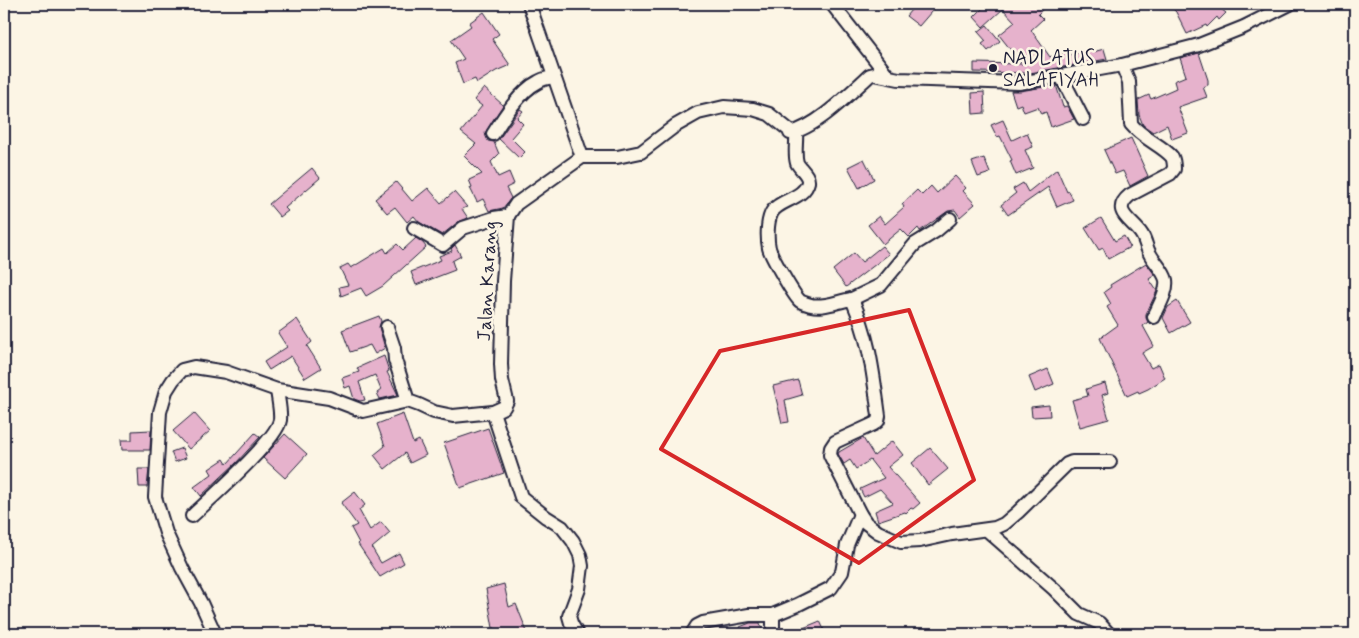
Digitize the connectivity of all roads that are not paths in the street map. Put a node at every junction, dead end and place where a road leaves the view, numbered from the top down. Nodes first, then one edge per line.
1 (529, 4) edge
2 (832, 4) edge
3 (1290, 4) edge
4 (1122, 64) junction
5 (553, 76) junction
6 (888, 76) junction
7 (1061, 76) junction
8 (1083, 119) dead end
9 (796, 132) junction
10 (493, 134) dead end
11 (582, 157) junction
12 (508, 216) junction
13 (950, 219) dead end
14 (414, 228) dead end
15 (852, 299) junction
16 (1154, 318) dead end
17 (387, 327) dead end
18 (277, 390) junction
19 (408, 401) junction
20 (493, 412) junction
21 (1110, 462) dead end
22 (860, 514) junction
23 (192, 516) dead end
24 (988, 530) junction
25 (773, 615) junction
26 (215, 634) edge
27 (577, 634) edge
28 (692, 634) edge
29 (773, 634) edge
30 (1109, 634) edge

1 - 5 street
2 - 6 street
3 - 4 street
4 - 7 street
4 - 16 street
5 - 10 street
5 - 11 street
6 - 7 street
6 - 9 street
7 - 8 street
9 - 11 street
9 - 15 street
11 - 12 street, Jalan Karang
12 - 14 street
12 - 20 street, Jalan Karang
13 - 15 street
15 - 22 street
17 - 19 street
18 - 19 street
18 - 23 street
18 - 26 street
19 - 20 street
20 - 27 street
21 - 24 street
22 - 24 street
22 - 25 street
24 - 30 street
25 - 28 street
25 - 29 street

